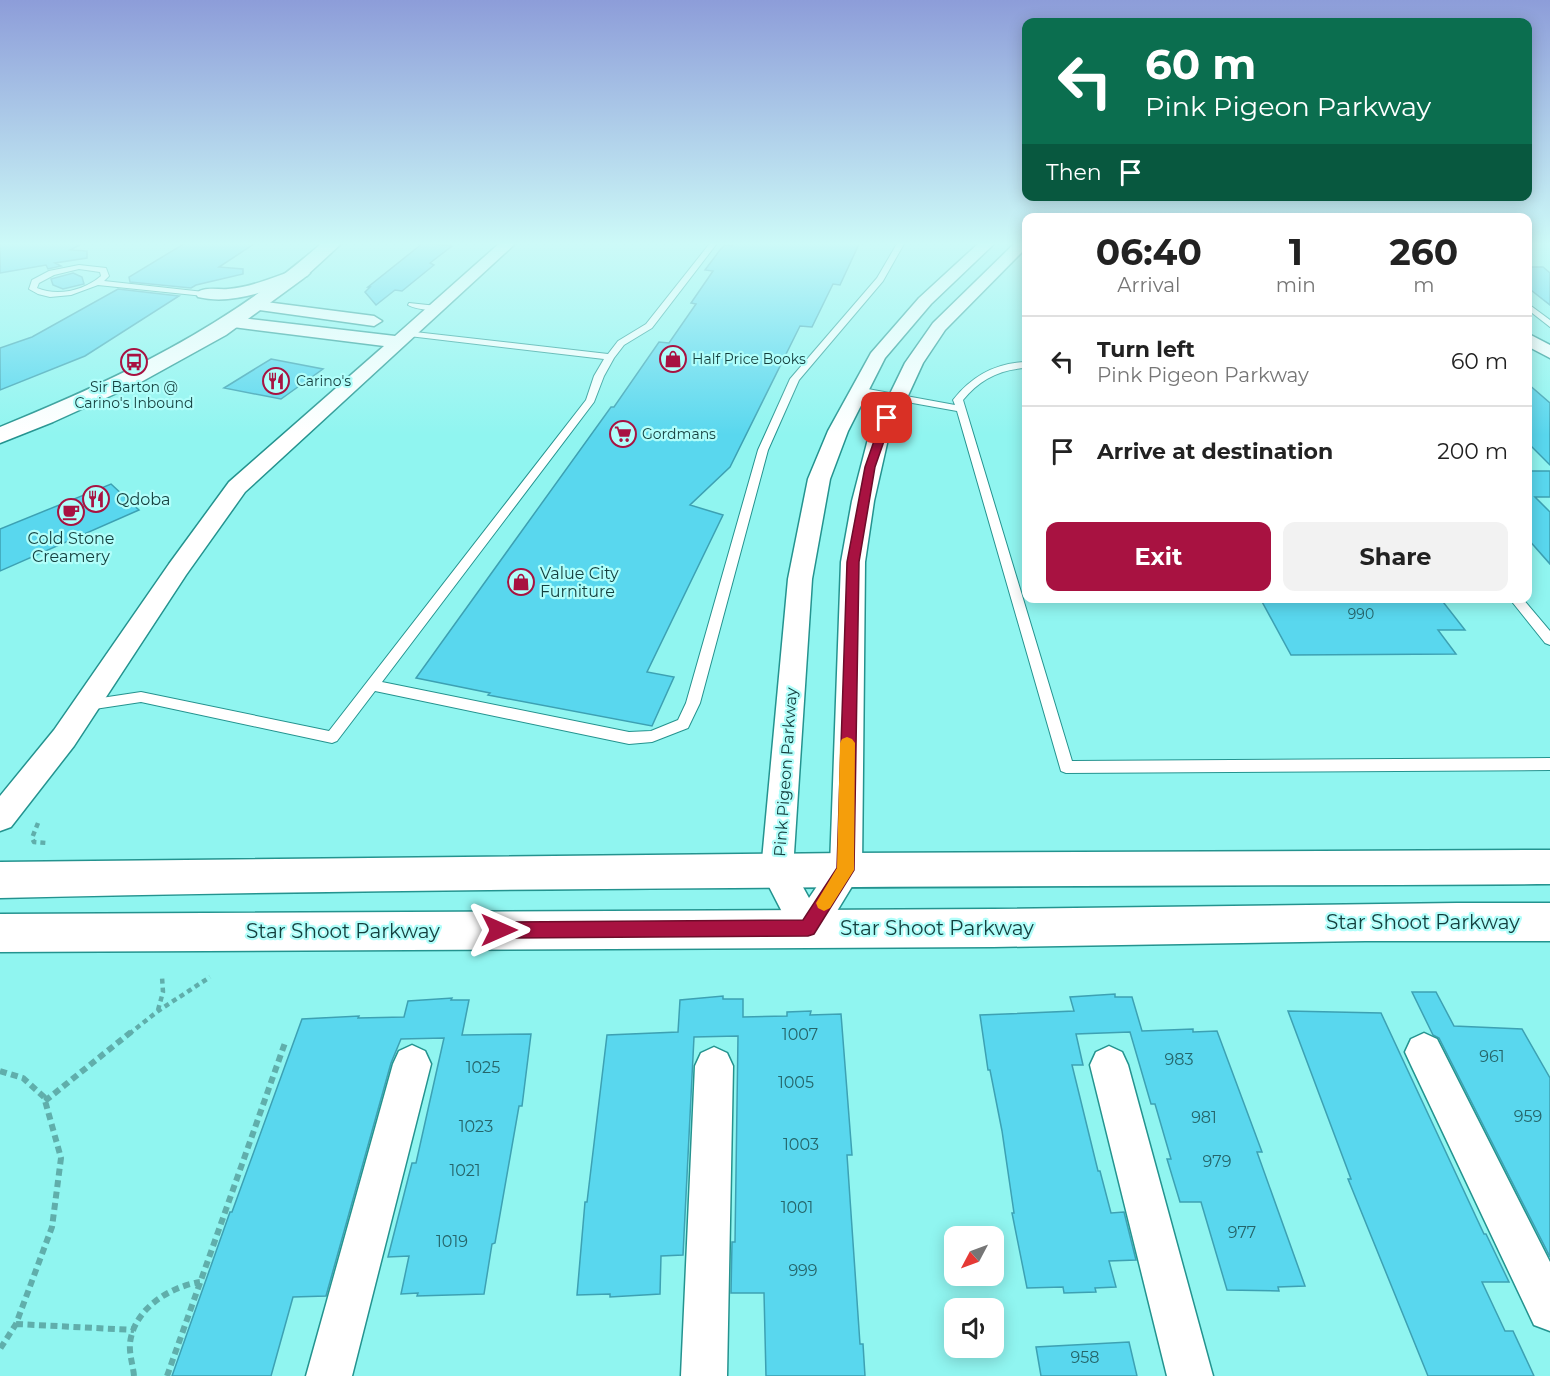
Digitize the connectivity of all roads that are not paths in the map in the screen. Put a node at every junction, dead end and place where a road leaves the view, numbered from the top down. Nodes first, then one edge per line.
1 (258, 306) edge
2 (260, 306) edge
3 (439, 306) edge
4 (665, 306) edge
5 (857, 306) edge
6 (923, 306) edge
7 (960, 306) edge
8 (1532, 309) edge
9 (233, 322) junction
10 (1550, 324) edge
11 (409, 327) junction
12 (1537, 339) edge
13 (1550, 352) edge
14 (610, 357) junction
15 (1022, 365) edge
16 (857, 390) junction
17 (896, 398) junction
18 (960, 408) junction
19 (0, 436) edge
20 (1519, 603) edge
21 (1550, 639) edge
22 (372, 685) junction
23 (88, 705) junction
24 (1550, 764) edge
25 (0, 818) edge
26 (1550, 867) edge
27 (846, 870) junction
28 (777, 871) junction
29 (0, 880) edge
30 (1550, 922) edge
31 (808, 928) junction
32 (0, 933) edge
33 (1424, 1052) dead end
34 (412, 1064) dead end
35 (1109, 1065) dead end
36 (714, 1066) dead end
37 (1550, 1310) edge
38 (329, 1376) edge
39 (704, 1376) edge
40 (1190, 1376) edge

1 - 9 street
2 - 11 street
3 - 11 street
4 - 14 lane
5 - 22 lane
6 - 16 street, Pink Pigeon Parkway
7 - 17 street
8 - 10 lane
9 - 11 street
9 - 19 street
11 - 14 lane
11 - 23 street
12 - 13 street
14 - 22 lane
15 - 18 lane
16 - 17 lane
16 - 28 street, Pink Pigeon Parkway
17 - 18 lane
17 - 27 street
18 - 24 lane
20 - 21 lane
22 - 23 lane
23 - 25 street
26 - 27 street
27 - 28 street
27 - 31 street
28 - 29 street
28 - 31 street, Pink Pigeon Parkway
30 - 31 street, Star Shoot Parkway
31 - 32 street, Star Shoot Parkway
33 - 37 street
34 - 38 street
35 - 40 street
36 - 39 street

